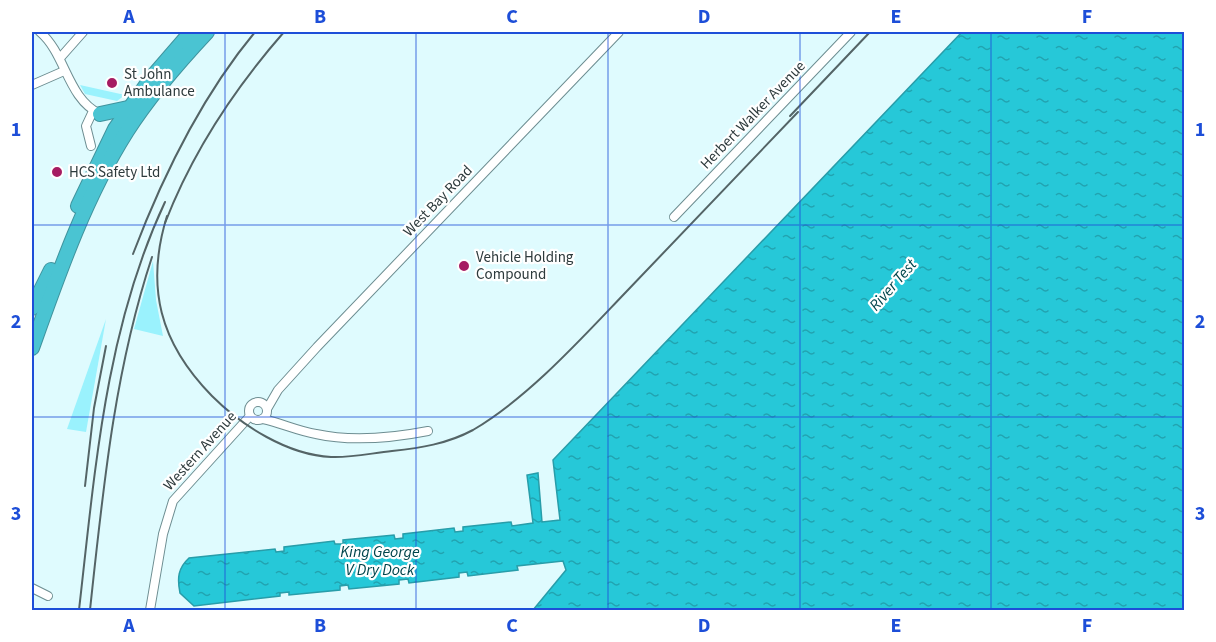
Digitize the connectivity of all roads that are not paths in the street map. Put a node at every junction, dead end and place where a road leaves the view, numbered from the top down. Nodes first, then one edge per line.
1 (40, 32) edge
2 (83, 32) edge
3 (619, 32) edge
4 (851, 32) edge
5 (202, 33) edge
6 (60, 58) junction
7 (64, 71) junction
8 (32, 86) edge
9 (128, 108) junction
10 (97, 112) junction
11 (110, 137) junction
12 (91, 146) dead end
13 (674, 217) dead end
14 (32, 308) edge
15 (32, 348) edge
16 (278, 390) junction
17 (260, 402) junction
18 (267, 410) junction
19 (250, 416) junction
20 (263, 419) junction
21 (282, 423) junction
22 (428, 431) dead end
23 (32, 588) edge
24 (48, 596) dead end
25 (150, 610) edge

1 - 6 street
2 - 6 street
3 - 16 street, West Bay Road
4 - 13 street, Herbert Walker Avenue
5 - 9 highway
5 - 15 highway
6 - 7 street
7 - 8 street
7 - 10 street
9 - 10 highway
9 - 11 highway
10 - 11 highway
10 - 12 street
11 - 14 highway
16 - 17 street, West Bay Road
16 - 18 street, West Bay Road
17 - 18 street
17 - 19 street
18 - 20 street
18 - 21 street
19 - 20 street
19 - 25 street, Western Avenue
20 - 21 street
21 - 22 street
23 - 24 street

